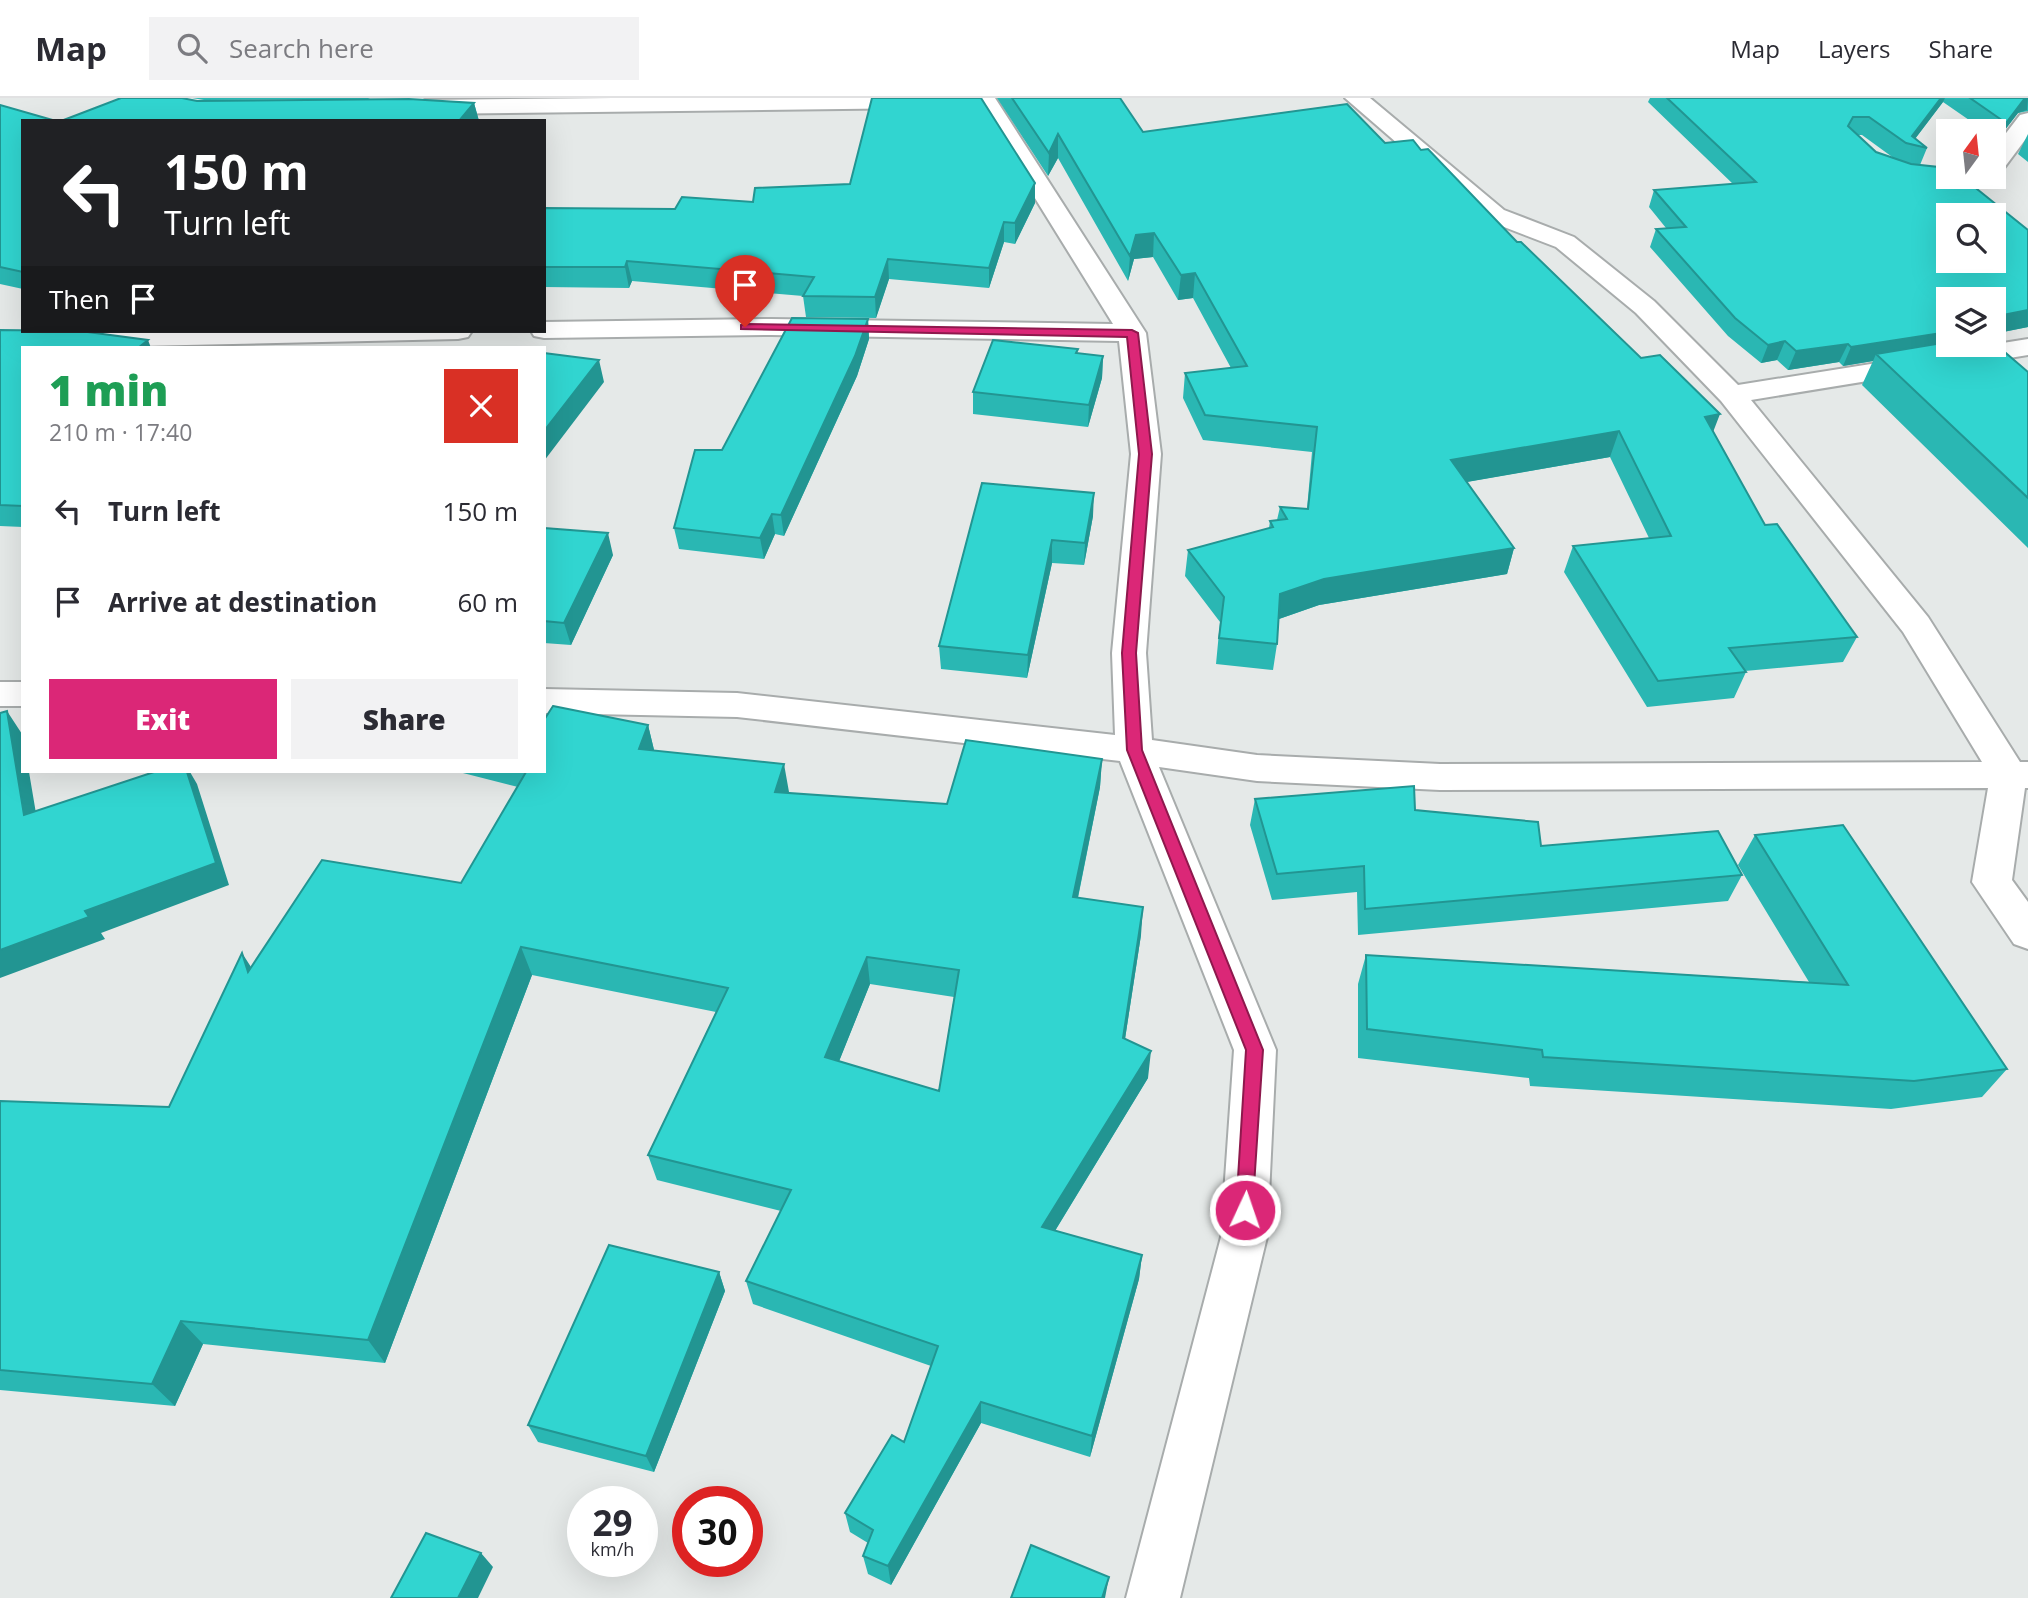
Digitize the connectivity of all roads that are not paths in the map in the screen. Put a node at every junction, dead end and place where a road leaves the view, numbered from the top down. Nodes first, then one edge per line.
1 (1356, 98) edge
2 (968, 100) edge
3 (400, 108) edge
4 (2028, 120) edge
5 (2006, 150) edge
6 (1888, 169) edge
7 (1936, 176) edge
8 (546, 330) edge
9 (366, 333) edge
10 (1132, 333) junction
11 (0, 341) edge
12 (2028, 347) edge
13 (1731, 396) junction
14 (0, 694) edge
15 (21, 694) edge
16 (546, 701) edge
17 (1134, 750) junction
18 (2019, 775) edge
19 (2028, 933) edge
20 (1153, 1598) edge

1 - 13 street
2 - 3 street
2 - 10 street
4 - 5 street
6 - 7 street
8 - 10 street
9 - 11 street
10 - 17 street
12 - 13 street
13 - 18 street
14 - 15 street
16 - 17 street
17 - 18 street
17 - 20 street
18 - 19 street

